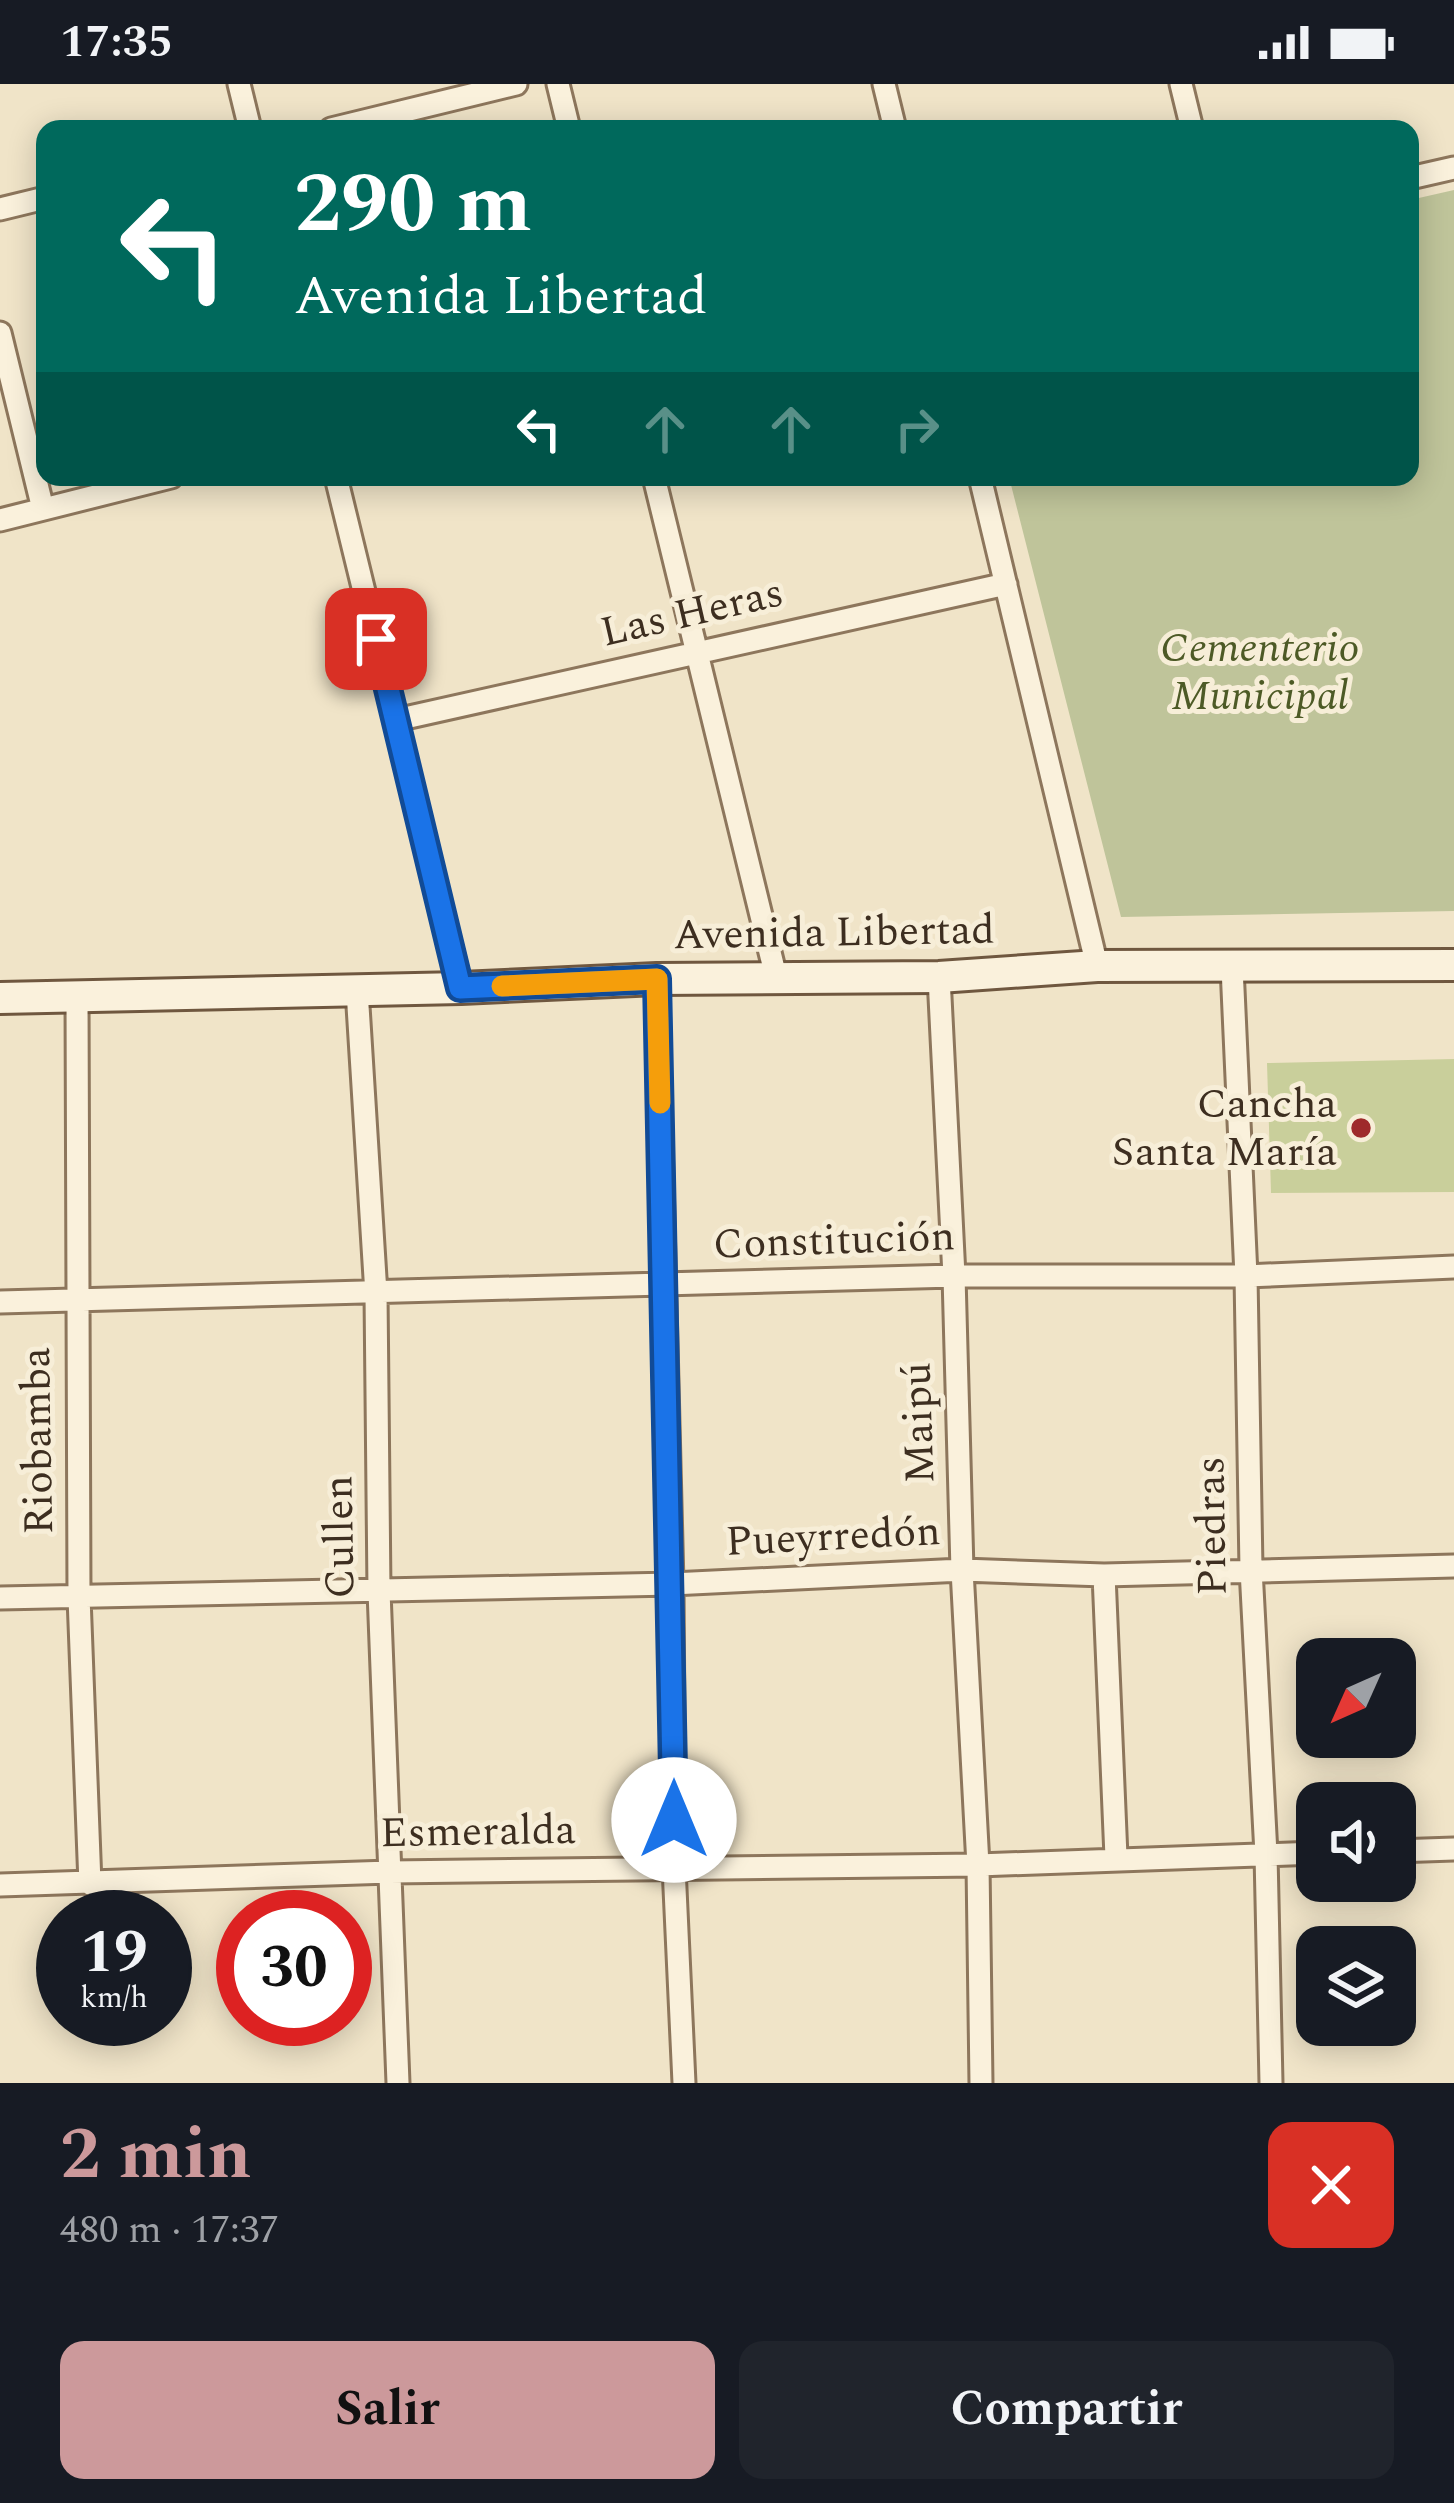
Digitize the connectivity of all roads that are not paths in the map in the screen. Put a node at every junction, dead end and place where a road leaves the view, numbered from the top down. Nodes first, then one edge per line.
1 (239, 84) edge
2 (516, 84) edge
3 (558, 84) edge
4 (884, 84) edge
5 (1181, 84) edge
6 (248, 120) edge
7 (368, 120) edge
8 (567, 120) edge
9 (893, 120) edge
10 (1190, 120) edge
11 (1454, 168) edge
12 (1419, 176) edge
13 (36, 200) edge
14 (0, 209) edge
15 (0, 333) edge
16 (36, 477) edge
17 (38, 486) edge
18 (135, 486) edge
19 (338, 486) edge
20 (656, 486) edge
21 (982, 486) edge
22 (44, 509) junction
23 (0, 520) edge
24 (1006, 584) junction
25 (697, 651) junction
26 (396, 720) junction
27 (1454, 965) edge
28 (1096, 966) junction
29 (1232, 967) junction
30 (939, 977) junction
31 (657, 979) junction
32 (777, 981) junction
33 (460, 988) junction
34 (357, 990) junction
35 (76, 997) junction
36 (0, 998) edge
37 (1454, 1268) edge
38 (954, 1276) junction
39 (1246, 1276) junction
40 (664, 1285) junction
41 (376, 1294) junction
42 (76, 1300) junction
43 (0, 1302) edge
44 (1454, 1566) edge
45 (1251, 1569) junction
46 (962, 1570) junction
47 (1104, 1575) junction
48 (672, 1584) junction
49 (380, 1591) junction
50 (0, 1598) edge
51 (79, 1598) junction
52 (1454, 1849) edge
53 (1416, 1850) edge
54 (1296, 1853) edge
55 (1266, 1854) junction
56 (1115, 1857) junction
57 (978, 1865) junction
58 (674, 1868) junction
59 (390, 1873) junction
60 (91, 1884) junction
61 (0, 1885) edge
62 (398, 2083) edge
63 (684, 2083) edge
64 (981, 2083) edge
65 (1271, 2083) edge

1 - 6 street
2 - 7 street
3 - 8 street
4 - 9 street
5 - 10 street
11 - 12 street
13 - 14 street
15 - 16 street
17 - 22 street
18 - 22 street
19 - 26 street
20 - 25 street
21 - 24 street
22 - 23 street
24 - 25 street, Las Heras
24 - 28 street
25 - 26 street, Las Heras
25 - 32 street
26 - 33 street
27 - 29 main road, Avenida Libertad
28 - 29 main road, Avenida Libertad
28 - 30 main road, Avenida Libertad
29 - 39 street, Piedras
30 - 32 main road, Avenida Libertad
30 - 38 street, Maipú
31 - 32 main road, Avenida Libertad
31 - 33 main road, Avenida Libertad
31 - 40 street
33 - 34 main road, Avenida Libertad
34 - 35 main road, Avenida Libertad
34 - 41 street, Cullen
35 - 36 main road, Avenida Libertad
35 - 42 street, Riobamba
37 - 39 street, Constitución
38 - 39 street, Constitución
38 - 40 street, Constitución
38 - 46 street, Maipú
39 - 45 street, Piedras
40 - 41 street, Constitución
40 - 48 street
41 - 42 street, Constitución
41 - 49 street, Cullen
42 - 43 street, Constitución
42 - 51 street, Riobamba
44 - 45 street, Pueyrredón
45 - 47 street, Pueyrredón
45 - 55 street, Piedras
46 - 47 street, Pueyrredón
46 - 48 street, Pueyrredón
46 - 57 street, Maipú
47 - 56 street
48 - 49 street, Pueyrredón
48 - 58 street
49 - 51 street, Pueyrredón
49 - 59 street, Cullen
50 - 51 street, Pueyrredón
51 - 60 street, Riobamba
52 - 53 street
54 - 55 street, Esmeralda
55 - 56 street, Esmeralda
55 - 65 street, Piedras
56 - 57 street, Esmeralda
57 - 58 street, Esmeralda
57 - 64 street, Maipú
58 - 59 street, Esmeralda
58 - 63 street
59 - 60 street, Esmeralda
59 - 62 street, Cullen
60 - 61 street, Esmeralda

